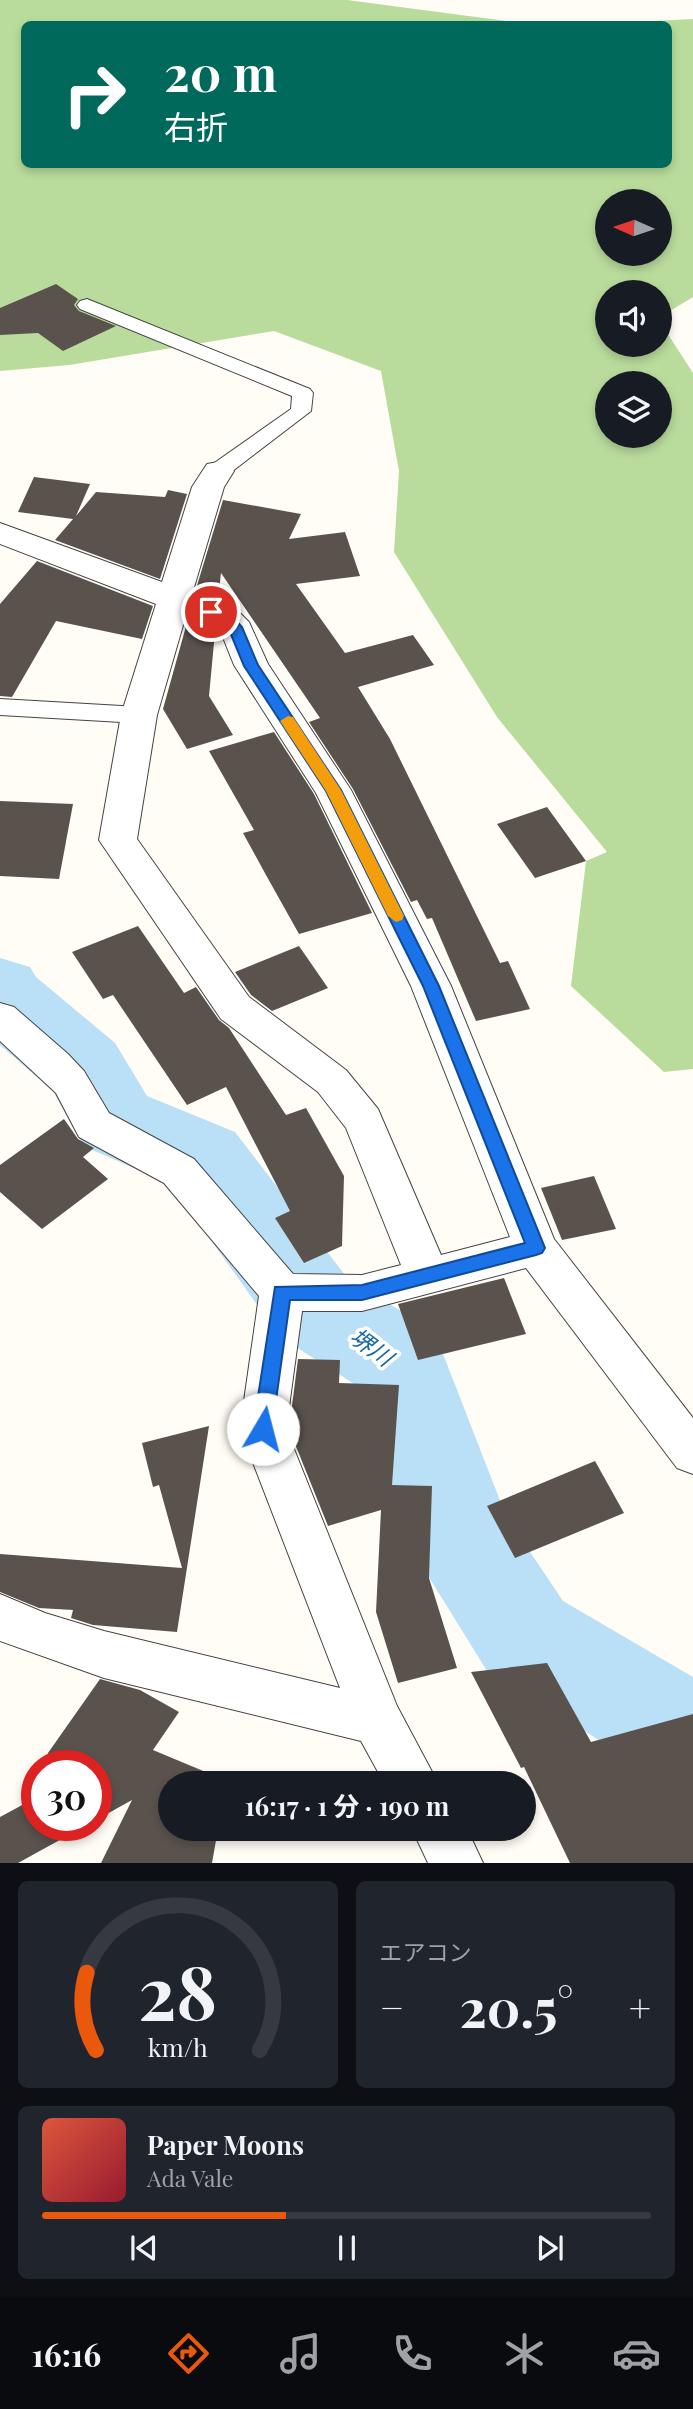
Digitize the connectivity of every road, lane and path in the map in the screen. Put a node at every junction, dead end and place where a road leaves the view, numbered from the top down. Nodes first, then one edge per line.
1 (87, 305) dead end
2 (218, 471) joint
3 (0, 533) edge
4 (172, 598) junction
5 (0, 707) edge
6 (139, 715) junction
7 (0, 1018) edge
8 (536, 1248) junction
9 (428, 1276) junction
10 (282, 1293) junction
11 (693, 1454) edge
12 (0, 1616) edge
13 (377, 1720) junction
14 (405, 1771) edge
15 (445, 1841) edge
16 (457, 1863) edge

1 - 2 lane
2 - 4 street
3 - 4 street
4 - 6 street
4 - 8 street
5 - 6 lane
6 - 9 street
7 - 10 street
8 - 9 street
8 - 11 street
9 - 10 street
10 - 13 street
12 - 13 street
13 - 14 street
15 - 16 street

